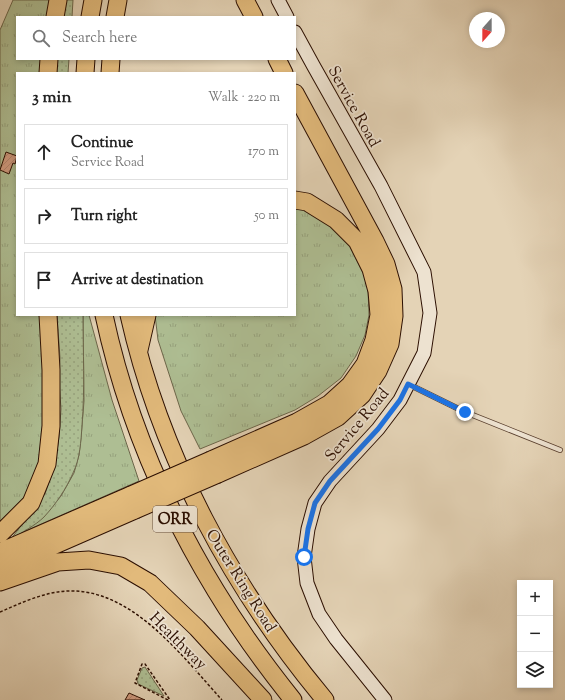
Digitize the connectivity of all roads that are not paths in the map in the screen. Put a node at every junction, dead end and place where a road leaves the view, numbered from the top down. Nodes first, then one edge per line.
1 (58, 0) edge
2 (92, 0) edge
3 (118, 0) edge
4 (245, 0) edge
5 (278, 0) edge
6 (55, 16) edge
7 (90, 16) edge
8 (115, 16) edge
9 (253, 16) edge
10 (286, 16) edge
11 (296, 34) edge
12 (49, 60) edge
13 (86, 60) edge
14 (111, 60) edge
15 (278, 60) edge
16 (48, 72) edge
17 (85, 72) edge
18 (110, 72) edge
19 (284, 72) edge
20 (296, 95) edge
21 (296, 200) edge
22 (48, 316) edge
23 (104, 316) edge
24 (129, 316) edge
25 (147, 316) edge
26 (138, 351) junction
27 (408, 384) junction
28 (560, 450) dead end
29 (214, 467) junction
30 (133, 502) junction
31 (0, 534) edge
32 (0, 552) edge
33 (0, 569) edge
34 (0, 582) edge
35 (263, 700) edge
36 (293, 700) edge
37 (325, 700) edge
38 (385, 700) edge

1 - 6 highway
2 - 7 highway
3 - 8 highway
4 - 9 highway
5 - 10 main road
11 - 27 main road, Service Road
12 - 16 highway
13 - 17 highway
14 - 18 highway
15 - 19 highway
20 - 29 highway
21 - 29 highway
22 - 31 highway
23 - 36 highway, Outer Ring Road / ORR
24 - 26 highway, Outer Ring Road / ORR
25 - 26 highway
26 - 37 highway, Outer Ring Road / ORR
27 - 28 lane
27 - 38 main road, Service Road
29 - 30 highway, bridge
30 - 32 highway
30 - 33 highway
34 - 35 highway

